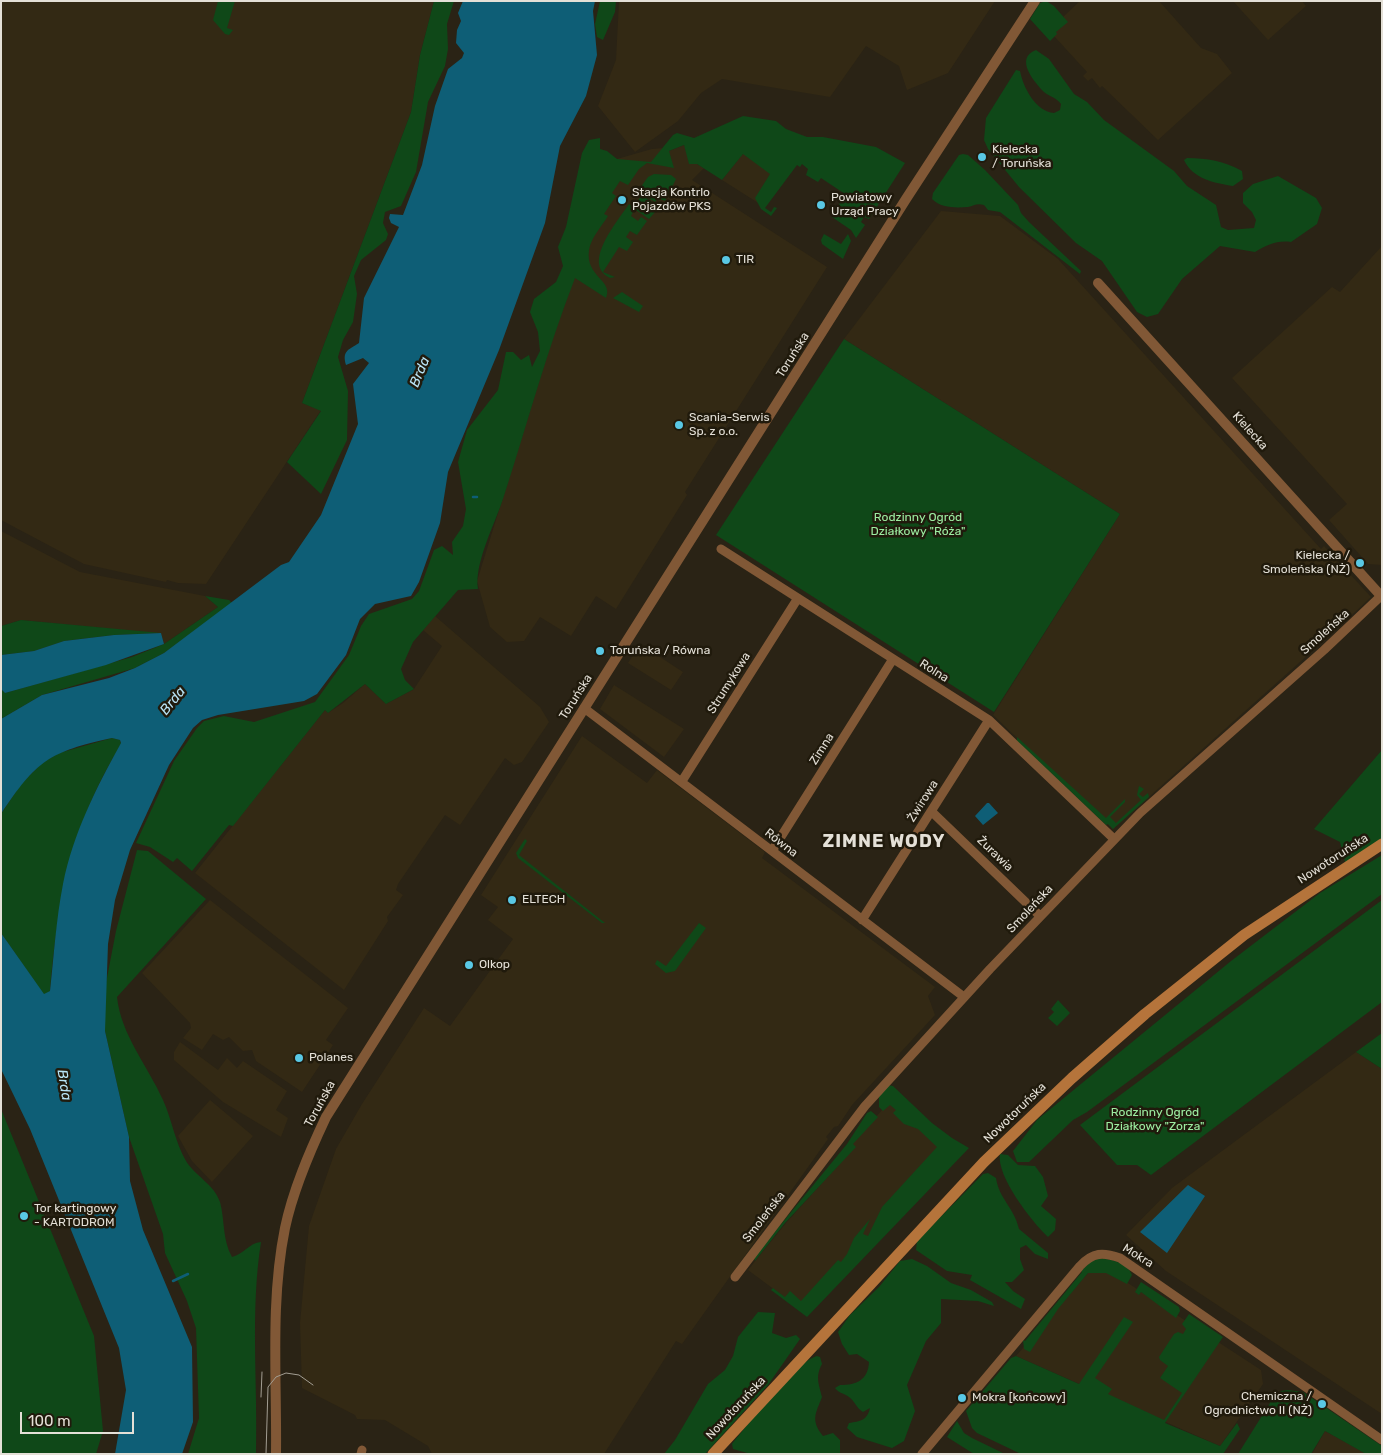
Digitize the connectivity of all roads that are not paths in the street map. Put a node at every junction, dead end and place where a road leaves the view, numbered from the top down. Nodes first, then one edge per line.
1 (1035, 1) edge
2 (1098, 283) dead end
3 (721, 549) dead end
4 (1381, 596) edge
5 (798, 598) junction
6 (893, 659) junction
7 (584, 708) junction
8 (989, 720) junction
9 (682, 781) junction
10 (931, 811) junction
11 (1114, 839) junction
12 (1382, 844) edge
13 (772, 851) junction
14 (1040, 916) junction
15 (862, 920) junction
16 (964, 997) junction
17 (735, 1277) dead end
18 (1382, 1440) edge
19 (276, 1454) edge
20 (713, 1454) edge
21 (922, 1454) edge

1 - 7 street, Toruńska
2 - 4 street, Kielecka
3 - 5 street, Rolna
4 - 11 street, Smoleńska
5 - 6 street, Rolna
5 - 9 street, Strumykowa
6 - 8 street, Rolna
6 - 13 street, Zimna
7 - 9 street, Równa
7 - 19 street, Toruńska
8 - 10 street, Żwirowa
8 - 11 street, Rolna
9 - 13 street, Równa
10 - 14 street, Żurawia
10 - 15 street, Żwirowa
11 - 14 street, Smoleńska
12 - 20 main road, Nowotoruńska
13 - 15 street, Równa
14 - 16 street, Smoleńska
15 - 16 street, Równa
16 - 17 street, Smoleńska
18 - 21 street, Mokra

